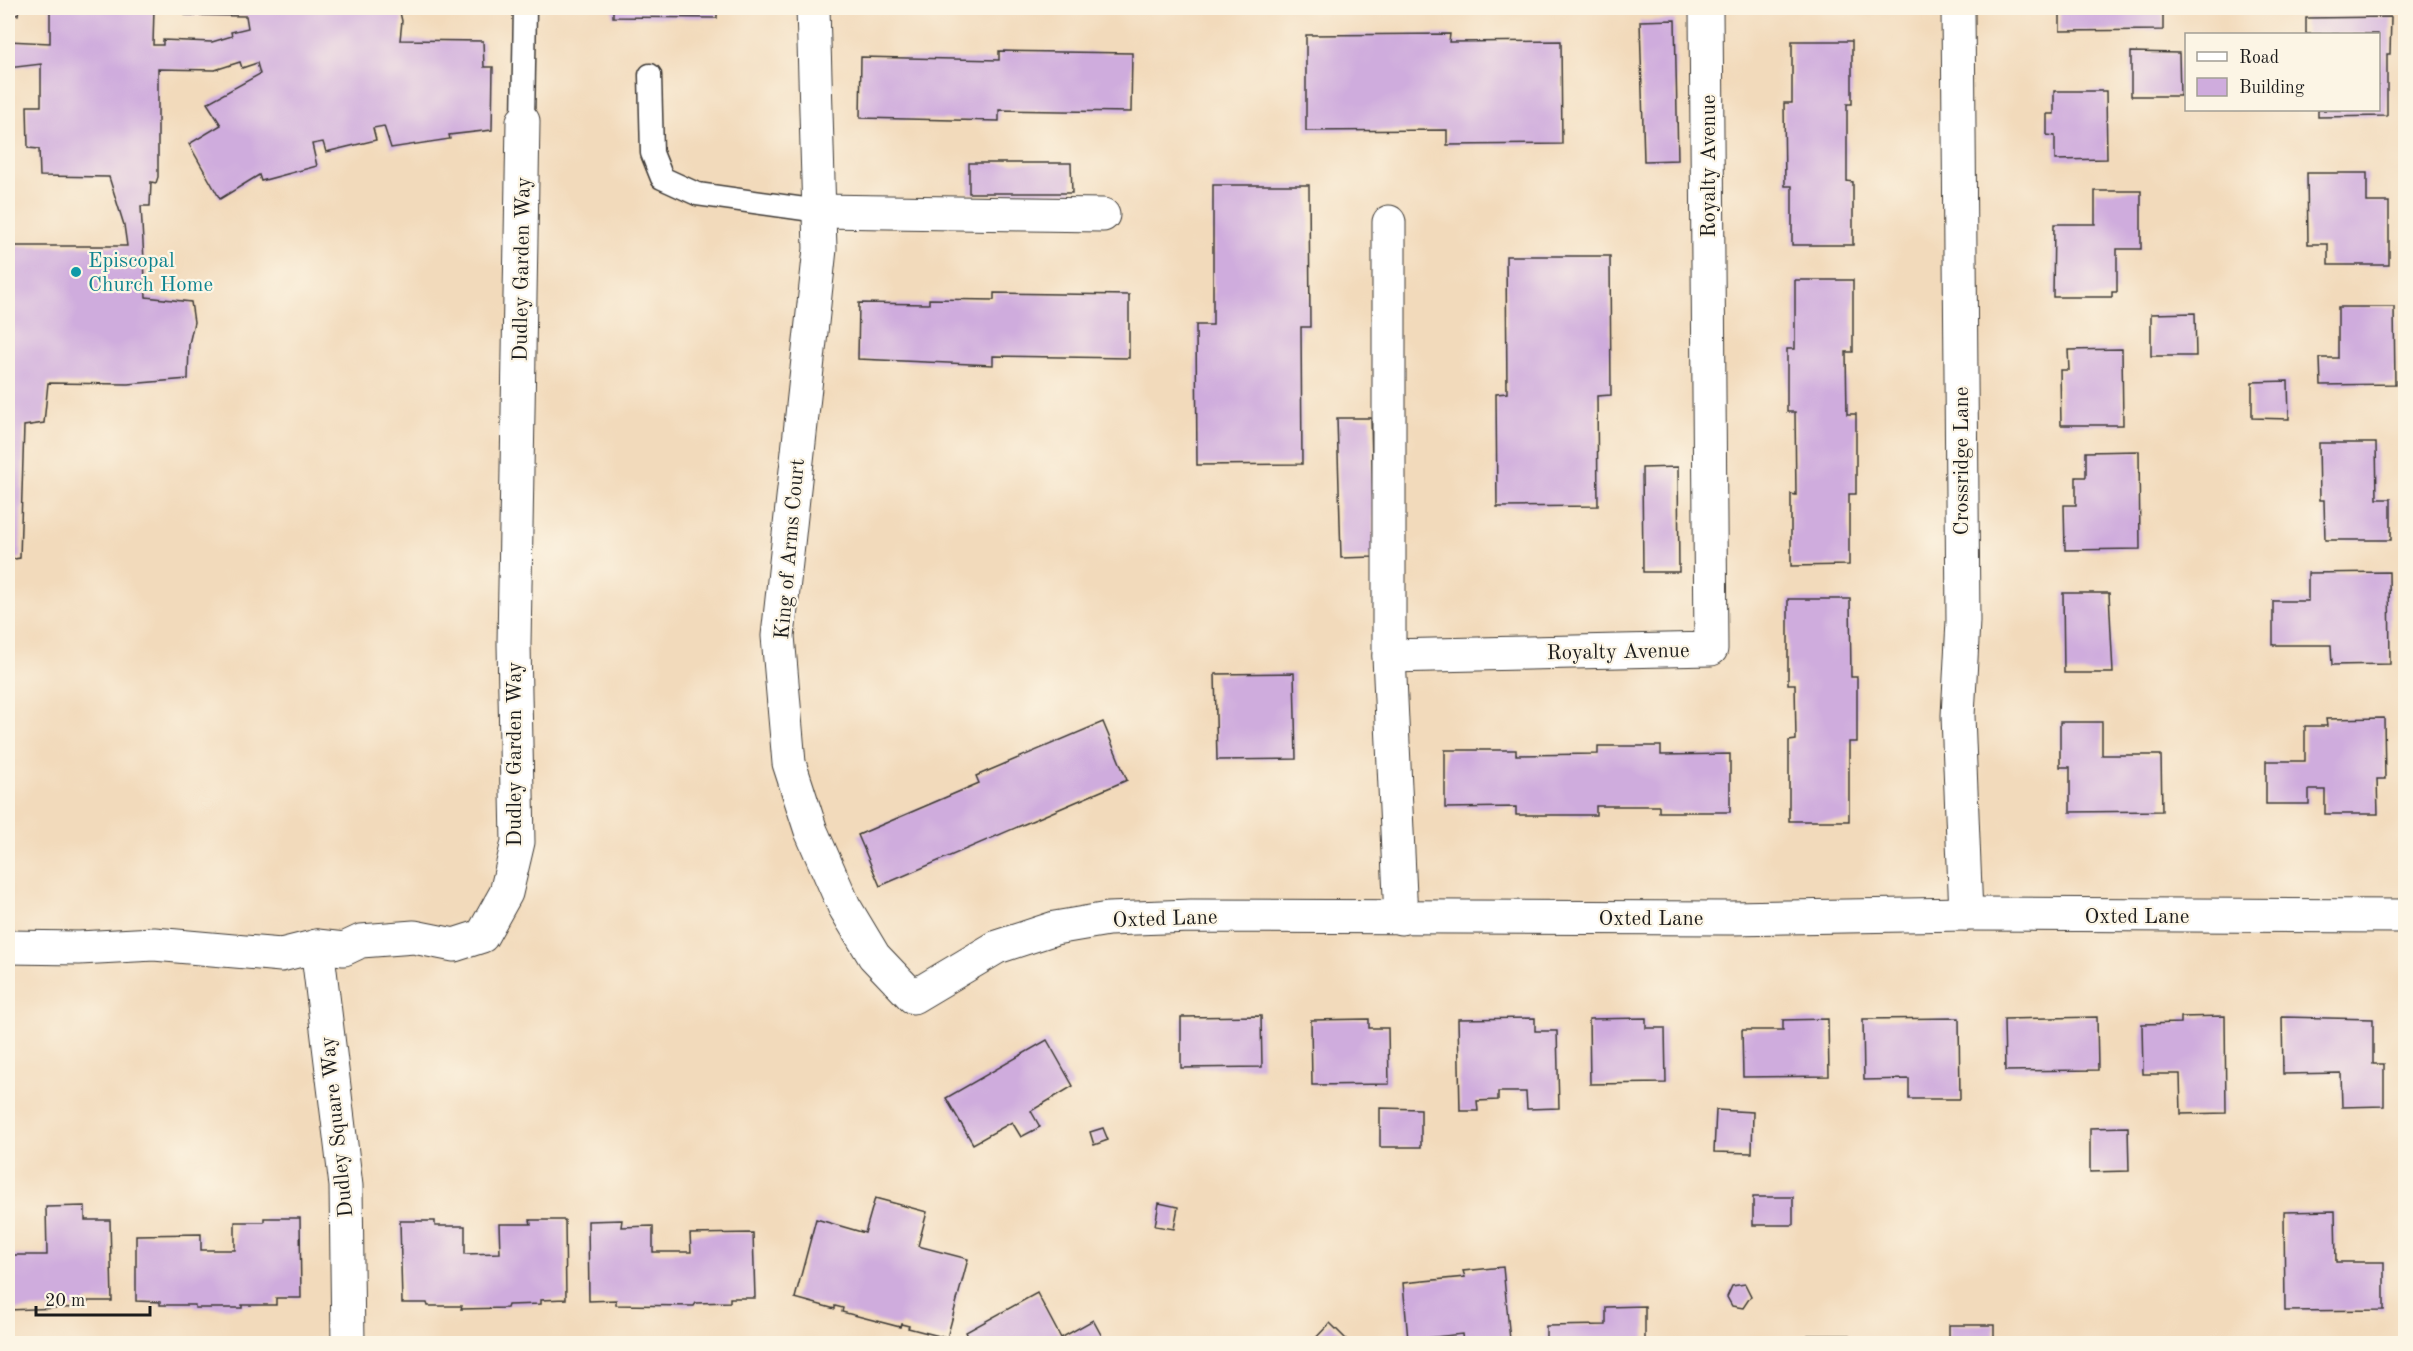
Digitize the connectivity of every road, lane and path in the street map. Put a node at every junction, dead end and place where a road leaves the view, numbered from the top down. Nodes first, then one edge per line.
1 (525, 8) edge
2 (813, 8) edge
3 (1706, 8) edge
4 (1958, 8) edge
5 (650, 75) dead end
6 (523, 121) joint
7 (819, 211) junction
8 (1103, 215) dead end
9 (1389, 222) dead end
10 (1389, 656) junction
11 (1966, 914) junction
12 (2406, 916) edge
13 (1401, 918) junction
14 (317, 946) junction
15 (8, 947) edge
16 (913, 997) joint
17 (348, 1344) edge

1 - 6 lane
2 - 7 street, King of Arms Court
3 - 10 street, Royalty Avenue
4 - 11 street, Crossridge Lane
5 - 7 lane
6 - 14 street, Dudley Garden Way
7 - 8 street
7 - 16 street, King of Arms Court
9 - 10 street
10 - 13 street
11 - 12 street, Oxted Lane
11 - 13 street, Oxted Lane
13 - 16 street, Oxted Lane
14 - 15 street, Dudley Garden Way
14 - 17 street, Dudley Square Way

